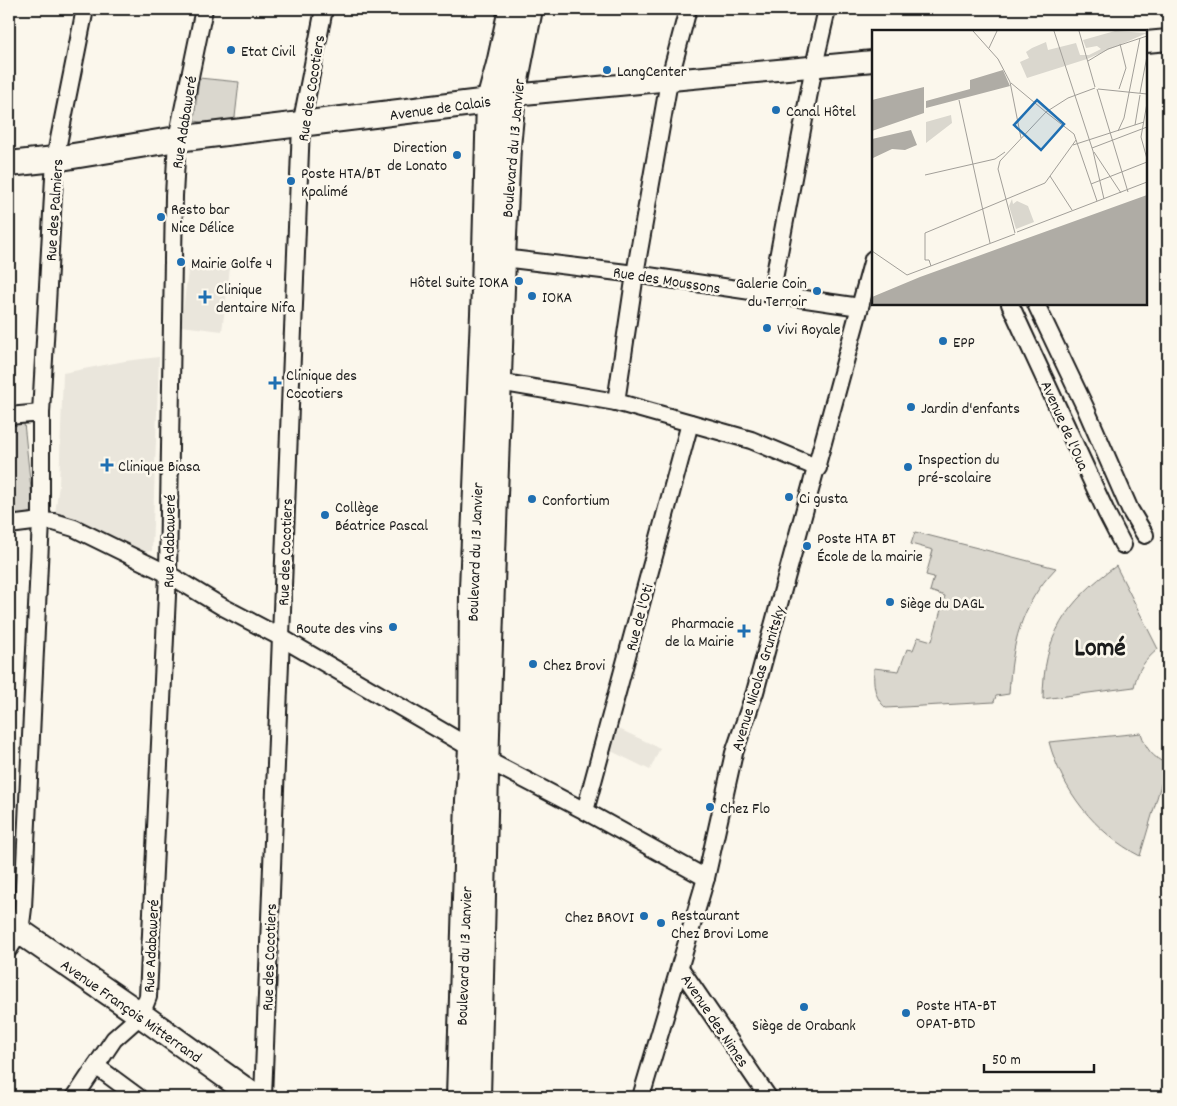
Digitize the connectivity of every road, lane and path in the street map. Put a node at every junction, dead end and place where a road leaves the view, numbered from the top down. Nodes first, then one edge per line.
1 (85, 9) edge
2 (204, 9) edge
3 (324, 9) edge
4 (511, 9) edge
5 (530, 9) edge
6 (688, 9) edge
7 (826, 9) edge
8 (1168, 40) edge
9 (1147, 42) edge
10 (872, 61) edge
11 (814, 66) junction
12 (669, 81) junction
13 (513, 95) junction
14 (489, 101) junction
15 (301, 125) junction
16 (177, 139) junction
17 (55, 160) junction
18 (9, 164) edge
19 (503, 258) junction
20 (872, 263) edge
21 (636, 274) junction
22 (771, 296) junction
23 (1010, 305) edge
24 (1036, 305) edge
25 (860, 308) junction
26 (499, 382) junction
27 (616, 402) junction
28 (41, 413) junction
29 (9, 416) edge
30 (690, 423) junction
31 (818, 468) junction
32 (42, 520) junction
33 (9, 525) edge
34 (1145, 535) dead end
35 (1123, 545) dead end
36 (168, 574) junction
37 (280, 637) junction
38 (479, 754) junction
39 (585, 811) junction
40 (706, 878) junction
41 (13, 935) edge
42 (680, 968) junction
43 (142, 1015) junction
44 (96, 1066) junction
45 (75, 1097) edge
46 (138, 1097) edge
47 (255, 1097) edge
48 (263, 1097) edge
49 (459, 1097) edge
50 (478, 1097) edge
51 (641, 1097) edge
52 (768, 1097) edge

1 - 17 street, Rue des Palmiers
2 - 16 street, Rue Adabaweré
3 - 15 street, Rue des Cocotiers
4 - 14 highway, Boulevard du 13 Janvier
5 - 13 highway, Boulevard du 13 Janvier
6 - 12 street
7 - 11 street
8 - 9 main road
10 - 11 main road, Avenue de Calais
11 - 12 main road, Avenue de Calais
11 - 22 street
12 - 13 main road, Avenue de Calais
12 - 21 street
13 - 14 highway, Avenue de Calais
13 - 19 highway, Boulevard du 13 Janvier
14 - 15 highway, Avenue de Calais
14 - 38 highway, Boulevard du 13 Janvier
15 - 16 highway, Avenue de Calais
15 - 37 street, Rue des Cocotiers
16 - 17 highway, Avenue de Calais
16 - 36 street, Rue Adabaweré
17 - 18 highway, Avenue de Calais
17 - 28 street, Rue des Palmiers
19 - 21 street, Rue des Moussons
19 - 26 highway, Boulevard du 13 Janvier
20 - 25 street, Avenue Nicolas Grunitsky
21 - 22 street, Rue des Moussons
21 - 27 street
22 - 25 street, Rue des Moussons
23 - 35 street, Avenue de l'Oua
24 - 34 street, Avenue de l'Oua
25 - 31 street, Avenue Nicolas Grunitsky
26 - 27 street
26 - 38 highway, Boulevard du 13 Janvier
27 - 30 street
28 - 29 street
28 - 32 street, Rue des Palmiers
30 - 31 street
30 - 39 street, Rue de l'Oti
31 - 40 street, Avenue Nicolas Grunitsky
32 - 33 street
32 - 36 street
32 - 41 street, Rue des Palmiers
36 - 37 street
36 - 43 street, Rue Adabaweré
37 - 38 street
37 - 48 street, Rue des Cocotiers
38 - 39 street
38 - 49 highway, Boulevard du 13 Janvier
38 - 50 highway, Boulevard du 13 Janvier
39 - 40 street
40 - 42 street, Avenue Nicolas Grunitsky
41 - 43 highway, Avenue François Mitterrand
42 - 51 street, Avenue Nicolas Grunitsky
42 - 52 street, Avenue des Nimes
43 - 44 street
43 - 47 highway, Avenue François Mitterrand
44 - 45 street
44 - 46 street

